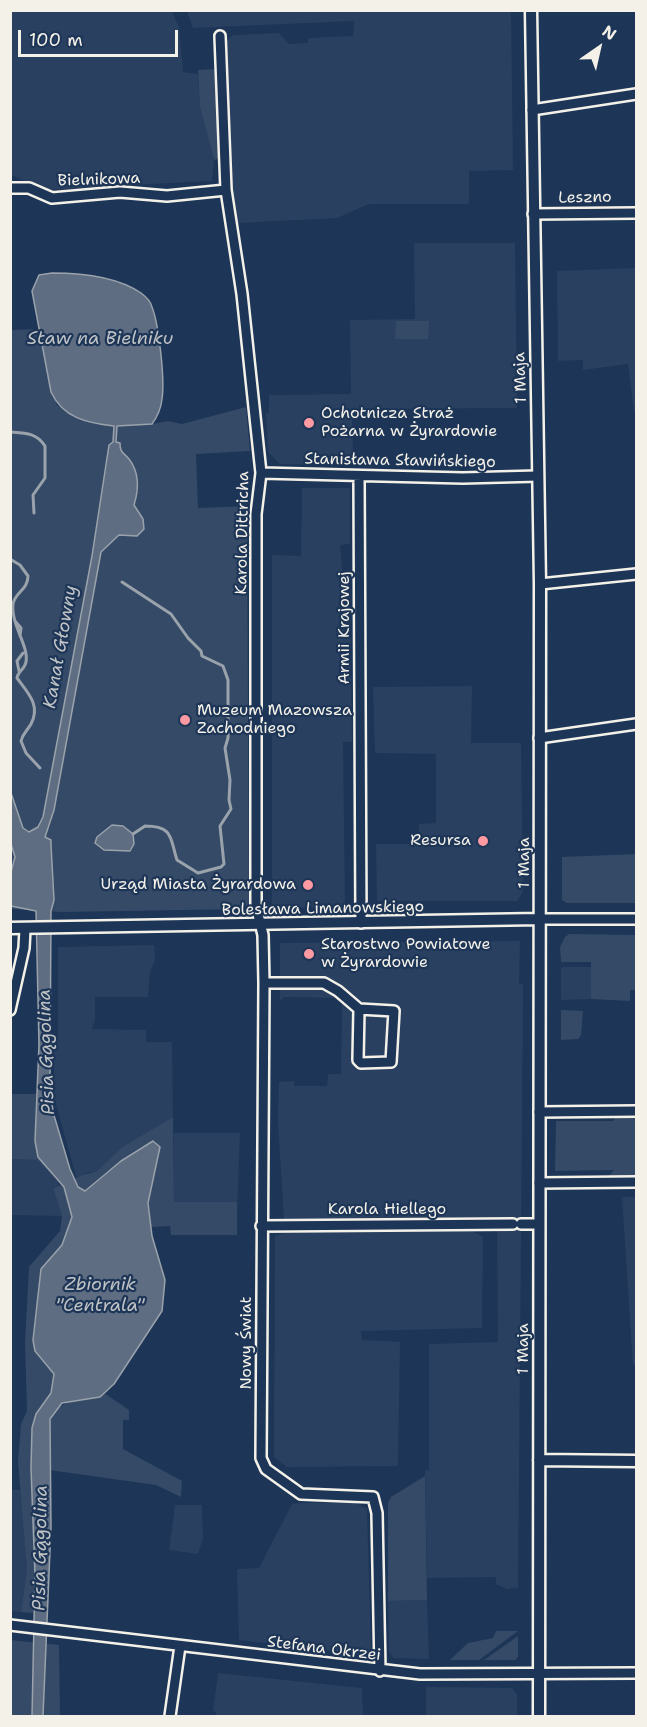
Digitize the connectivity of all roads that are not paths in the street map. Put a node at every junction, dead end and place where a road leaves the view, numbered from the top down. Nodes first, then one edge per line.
1 (531, 10) edge
2 (220, 36) dead end
3 (636, 94) edge
4 (532, 110) junction
5 (10, 188) edge
6 (226, 190) junction
7 (636, 213) edge
8 (533, 214) junction
9 (261, 473) junction
10 (359, 476) junction
11 (538, 476) junction
12 (636, 574) edge
13 (540, 584) junction
14 (636, 724) edge
15 (539, 738) junction
16 (539, 919) junction
17 (636, 919) edge
18 (361, 923) junction
19 (261, 925) junction
20 (10, 928) edge
21 (28, 929) junction
22 (264, 983) junction
23 (359, 1009) junction
24 (10, 1010) edge
25 (636, 1111) edge
26 (539, 1113) junction
27 (636, 1182) edge
28 (539, 1183) junction
29 (539, 1224) junction
30 (261, 1226) junction
31 (539, 1460) junction
32 (636, 1461) edge
33 (10, 1625) edge
34 (180, 1646) junction
35 (380, 1671) junction
36 (540, 1673) junction
37 (636, 1673) edge
38 (170, 1716) edge
39 (539, 1716) edge

1 - 4 street, 1 Maja
2 - 6 street, Karola Dittricha
3 - 4 street
4 - 8 street, 1 Maja
5 - 6 street, Bielnikowa
6 - 9 street, Karola Dittricha
7 - 8 street, Leszno
8 - 11 street, 1 Maja
9 - 10 street, Stanisława Sławińskiego
9 - 19 street, Karola Dittricha
10 - 11 street, Stanisława Sławińskiego
10 - 18 street, Armii Krajowej
11 - 13 street, 1 Maja
12 - 13 street
13 - 15 street, 1 Maja
14 - 15 street
15 - 16 street, 1 Maja
16 - 17 street, Bolesława Limanowskiego
16 - 18 street, Bolesława Limanowskiego
16 - 26 street, 1 Maja
18 - 19 street, Bolesława Limanowskiego
19 - 21 street, Bolesława Limanowskiego
19 - 22 street, Nowy Świat
20 - 21 street, Bolesława Limanowskiego
21 - 24 street
22 - 23 street
22 - 30 street, Nowy Świat
23 - 23 street
25 - 26 street
26 - 28 street, 1 Maja
27 - 28 street
28 - 29 street, 1 Maja
29 - 30 street, Karola Hiellego
29 - 31 street, 1 Maja
30 - 35 street, Nowy Świat
31 - 32 street
31 - 36 street, 1 Maja
33 - 34 street, Stefana Okrzei
34 - 35 street, Stefana Okrzei
34 - 38 street
35 - 36 street, Stefana Okrzei
36 - 37 street, Stefana Okrzei
36 - 39 street, 1 Maja

